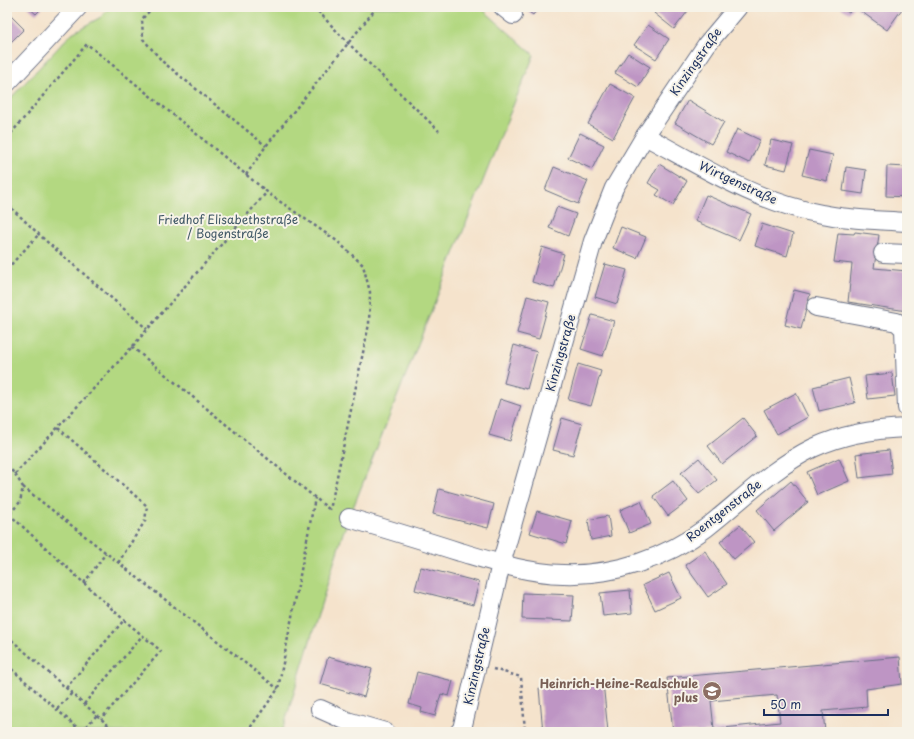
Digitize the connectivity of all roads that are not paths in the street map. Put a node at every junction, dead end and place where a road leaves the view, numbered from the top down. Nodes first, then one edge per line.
1 (78, 7) edge
2 (738, 7) edge
3 (7, 83) edge
4 (645, 136) junction
5 (907, 222) edge
6 (883, 253) dead end
7 (907, 254) edge
8 (816, 307) dead end
9 (907, 408) edge
10 (907, 428) edge
11 (349, 518) dead end
12 (501, 564) junction
13 (320, 709) dead end
14 (385, 732) edge
15 (460, 732) edge

1 - 3 street
2 - 4 street, Kinzingstraße
4 - 5 street, Wirtgenstraße
4 - 12 street, Kinzingstraße
6 - 7 street
8 - 9 street
10 - 12 street, Roentgenstraße
11 - 12 street, Roentgenstraße
12 - 15 street, Kinzingstraße
13 - 14 street

